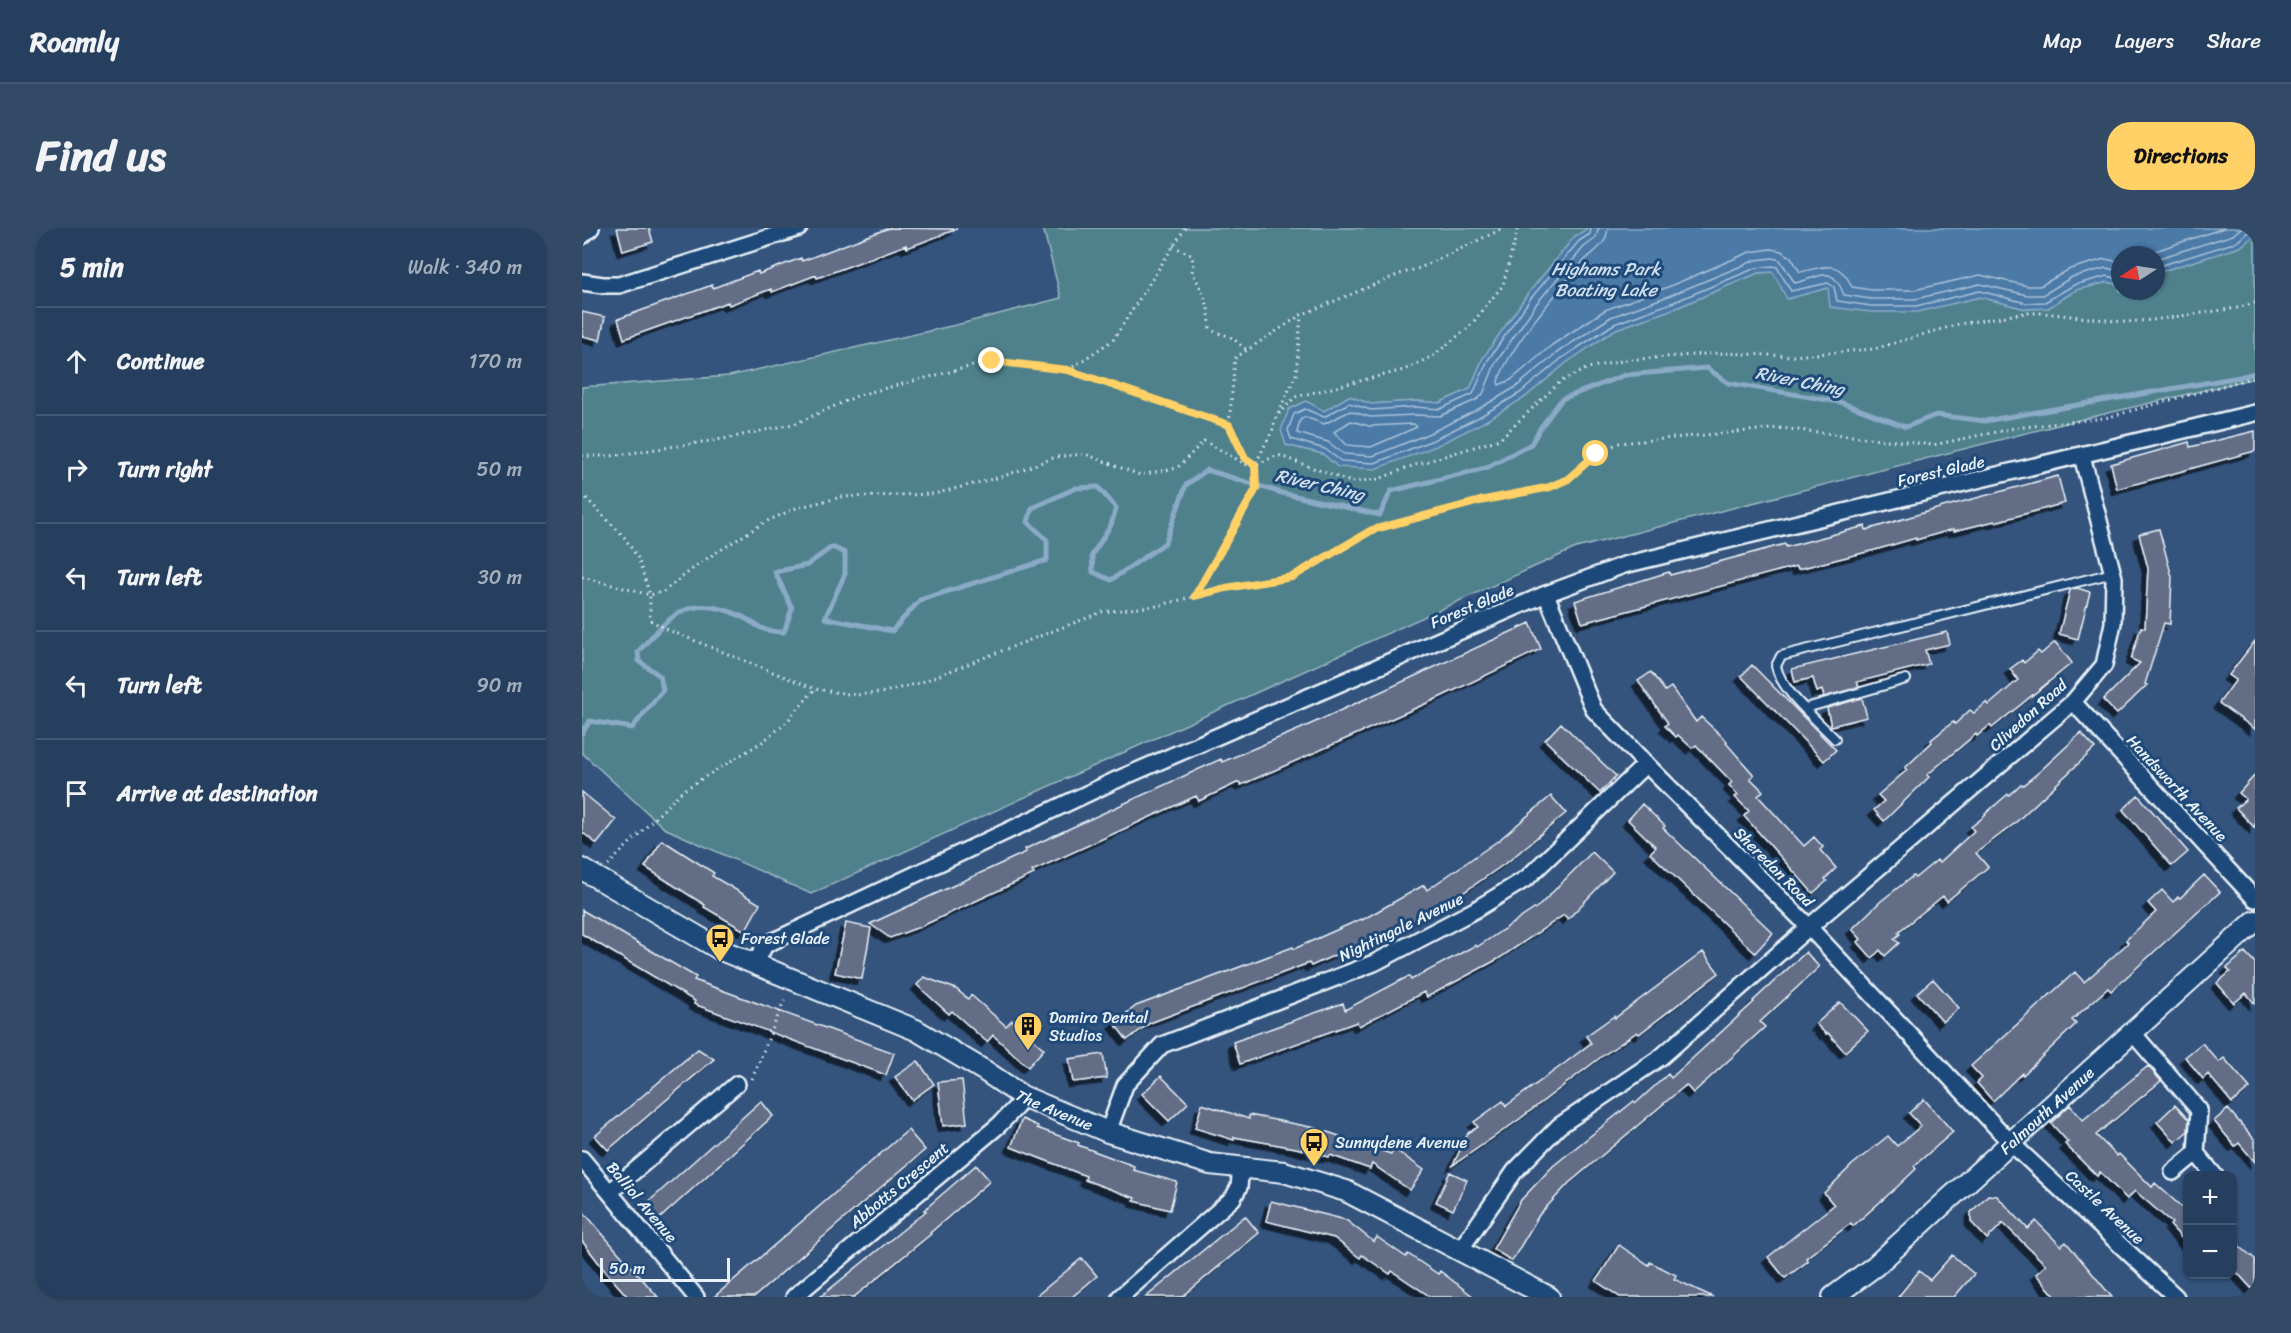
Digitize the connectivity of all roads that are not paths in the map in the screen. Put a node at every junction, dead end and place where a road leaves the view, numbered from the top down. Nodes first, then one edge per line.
1 (591, 228) edge
2 (799, 228) edge
3 (582, 236) edge
4 (582, 282) edge
5 (2255, 413) edge
6 (2082, 456) junction
7 (2113, 573) junction
8 (1546, 594) junction
9 (1906, 679) dead end
10 (2073, 702) junction
11 (1806, 708) junction
12 (1835, 739) dead end
13 (1646, 764) junction
14 (589, 873) edge
15 (2255, 899) edge
16 (2255, 921) edge
17 (1809, 927) junction
18 (755, 964) junction
19 (2132, 1032) junction
20 (737, 1084) road end
21 (1022, 1096) junction
22 (1108, 1132) junction
23 (2011, 1143) junction
24 (2196, 1153) junction
25 (582, 1159) edge
26 (1241, 1168) junction
27 (2211, 1171) edge
28 (2173, 1172) dead end
29 (611, 1191) junction
30 (1460, 1250) junction
31 (1545, 1296) edge
32 (696, 1297) edge
33 (794, 1297) edge
34 (1120, 1297) edge
35 (1833, 1297) edge
36 (2176, 1297) edge

1 - 3 street
2 - 4 street
5 - 6 street, Forest Glade
6 - 7 street, Clivedon Road
6 - 8 street, Forest Glade
7 - 10 street, Clivedon Road
7 - 11 lane
8 - 13 street, Sheredan Road
8 - 18 street, Forest Glade
9 - 11 lane
10 - 15 street, Handsworth Avenue
10 - 17 street, Clivedon Road
11 - 12 lane
13 - 17 street, Sheredan Road
13 - 22 street, Nightingale Avenue
14 - 18 street, The Avenue
16 - 19 street, Falmouth Avenue
17 - 23 street, Sheredan Road
17 - 30 street
18 - 21 street, The Avenue
19 - 23 street, Falmouth Avenue
19 - 24 street
20 - 29 street
21 - 22 street, The Avenue
21 - 33 street, Abbotts Crescent
22 - 26 street, The Avenue
23 - 35 street, Falmouth Avenue
23 - 36 street, Castle Avenue
24 - 27 street
24 - 28 street
25 - 29 street, Balliol Avenue
26 - 30 street, The Avenue
26 - 34 street
29 - 32 street, Balliol Avenue
30 - 31 street, The Avenue

